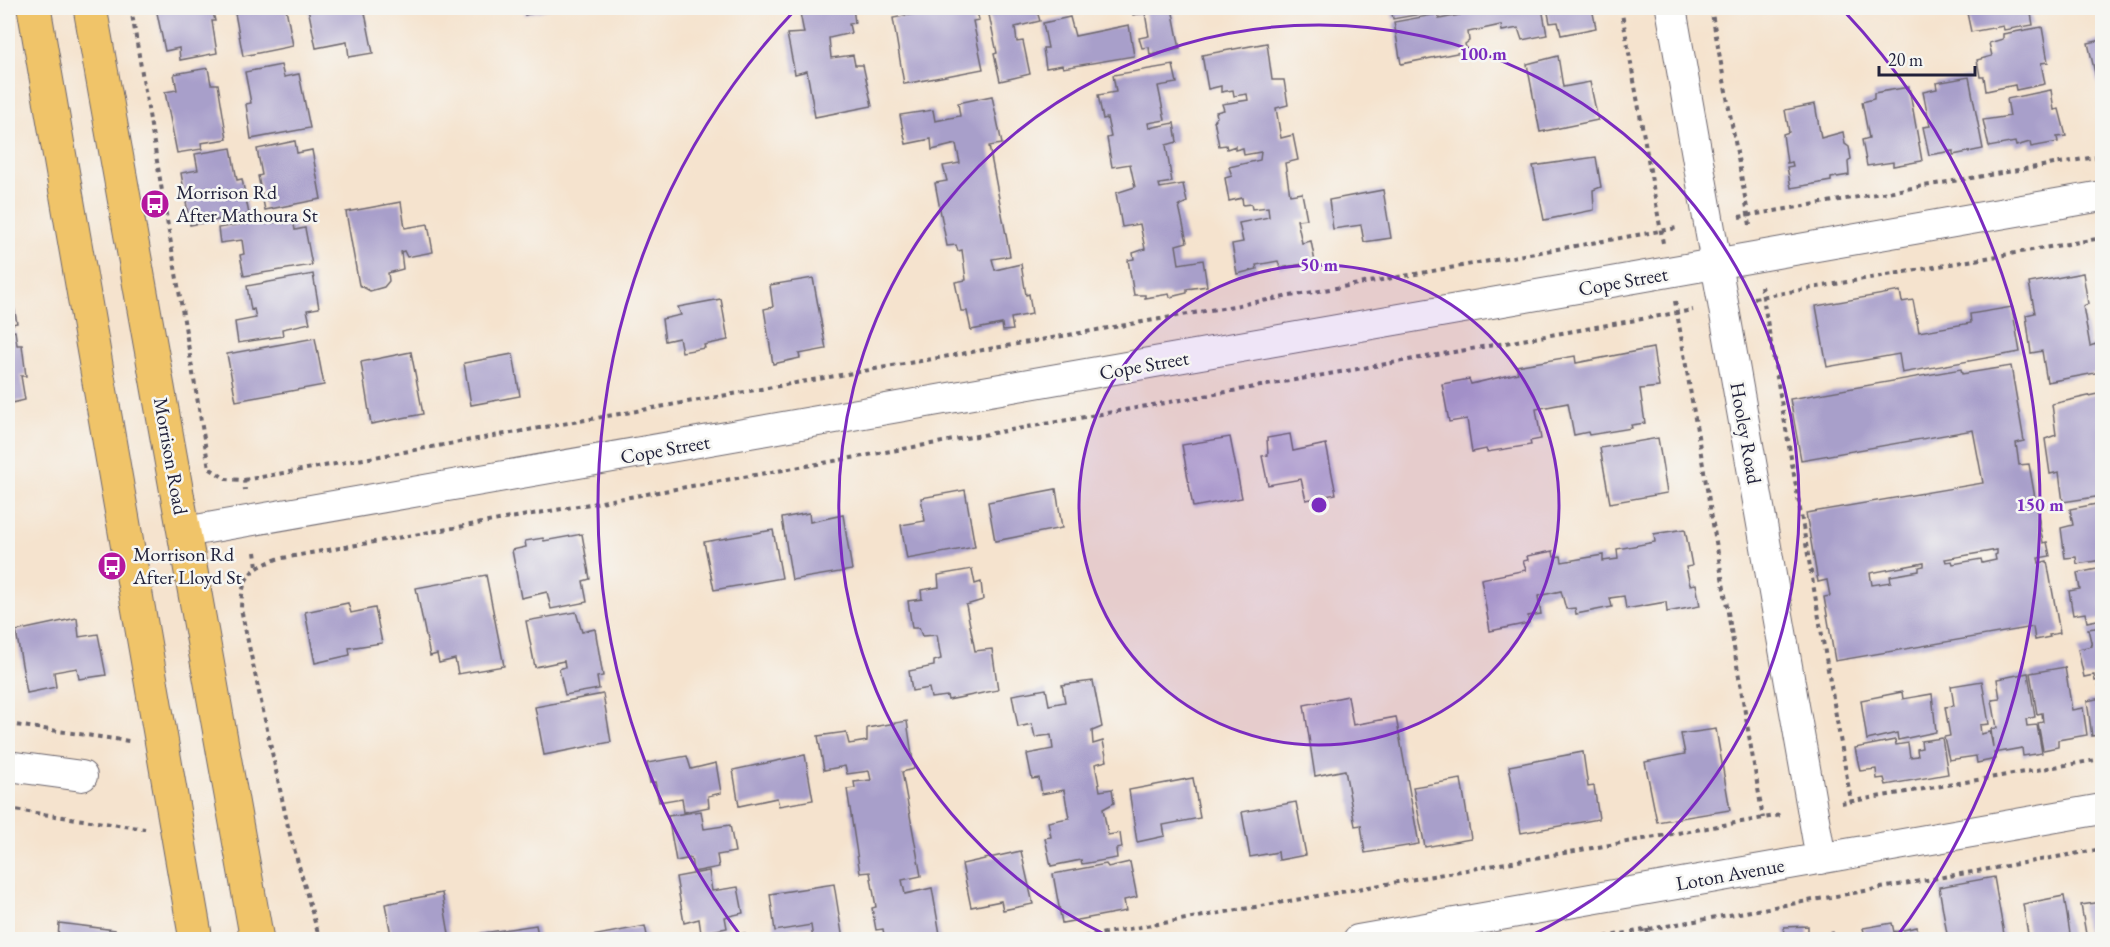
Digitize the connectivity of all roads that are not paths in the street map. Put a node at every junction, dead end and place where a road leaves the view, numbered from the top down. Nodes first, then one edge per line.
1 (34, 8) edge
2 (90, 8) edge
3 (1671, 8) edge
4 (2103, 196) edge
5 (1716, 265) junction
6 (185, 532) junction
7 (8, 766) edge
8 (82, 776) dead end
9 (2103, 809) edge
10 (1821, 859) junction
11 (245, 872) junction
12 (196, 939) edge
13 (257, 939) edge
14 (280, 939) edge
15 (1358, 939) edge

1 - 12 main road
2 - 6 main road, Morrison Road
3 - 5 street, Hooley Road
4 - 5 street, Cope Street
5 - 6 street, Cope Street
5 - 10 street, Hooley Road
6 - 11 main road, Morrison Road
7 - 8 street
9 - 10 street, Loton Avenue
10 - 15 street, Loton Avenue
11 - 13 main road, Morrison Road
11 - 14 main road

